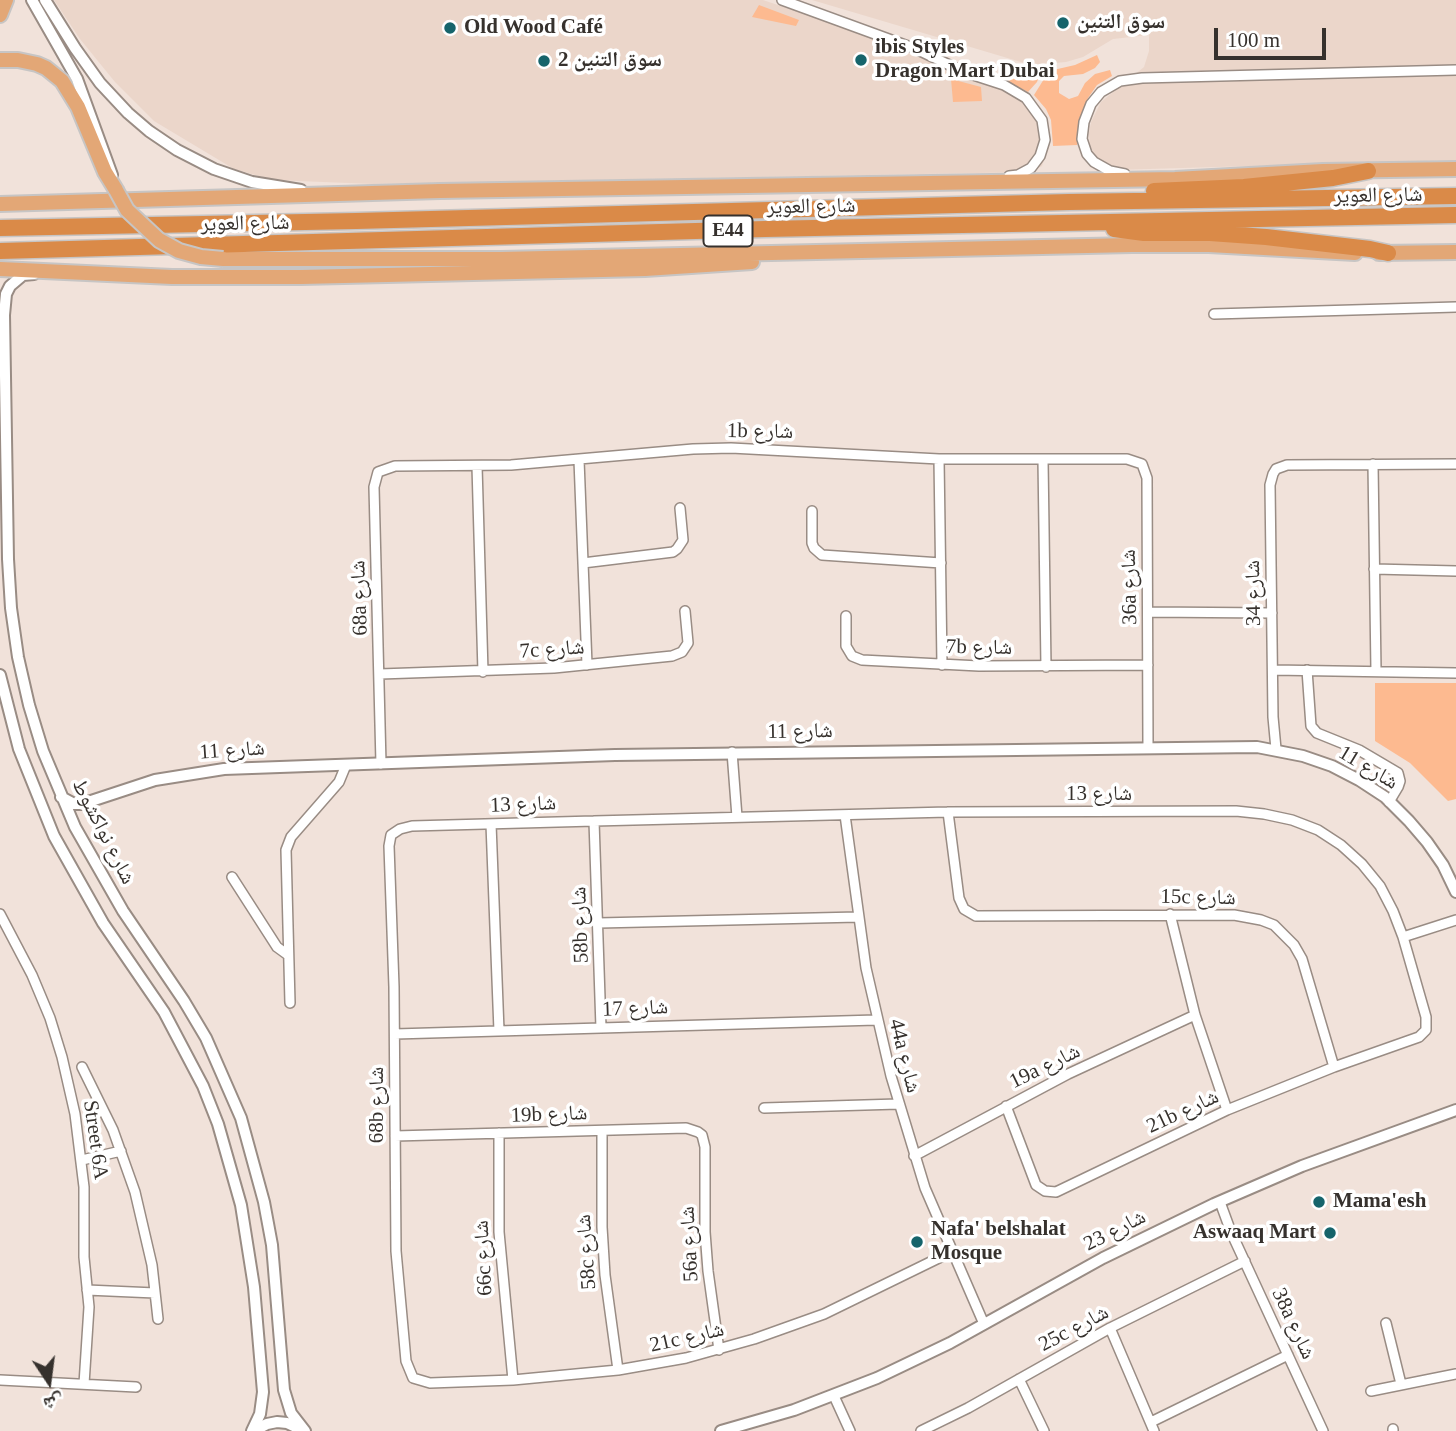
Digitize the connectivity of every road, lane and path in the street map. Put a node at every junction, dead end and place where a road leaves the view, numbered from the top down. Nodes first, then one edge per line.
1 (6, 0) edge
2 (32, 0) edge
3 (45, 0) edge
4 (782, 0) edge
5 (0, 15) edge
6 (4, 60) edge
7 (1456, 70) edge
8 (1456, 169) edge
9 (1368, 171) junction
10 (1175, 179) junction
11 (934, 184) junction
12 (116, 190) junction
13 (356, 194) junction
14 (1456, 196) edge
15 (0, 202) edge
16 (1069, 202) junction
17 (1456, 215) edge
18 (1085, 222) junction
19 (0, 228) edge
20 (0, 251) edge
21 (875, 251) junction
22 (1456, 251) edge
23 (1388, 253) junction
24 (0, 269) edge
25 (78, 273) junction
26 (1456, 307) edge
27 (1214, 314) dead end
28 (3, 438) edge
29 (939, 459) junction
30 (579, 460) junction
31 (1043, 460) junction
32 (1142, 464) joint
33 (1373, 464) junction
34 (1456, 464) edge
35 (477, 466) junction
36 (378, 472) joint
37 (680, 508) dead end
38 (812, 511) dead end
39 (583, 563) junction
40 (941, 563) junction
41 (1374, 569) junction
42 (1456, 570) edge
43 (685, 611) dead end
44 (1148, 612) junction
45 (1272, 612) junction
46 (846, 616) dead end
47 (587, 665) junction
48 (942, 665) junction
49 (1148, 665) junction
50 (1046, 667) junction
51 (1273, 670) junction
52 (1310, 670) junction
53 (1376, 671) junction
54 (484, 672) junction
55 (1456, 673) edge
56 (380, 674) junction
57 (0, 675) edge
58 (1151, 747) junction
59 (1272, 749) junction
60 (736, 752) junction
61 (384, 763) junction
62 (346, 765) junction
63 (61, 797) junction
64 (1387, 799) junction
65 (89, 803) junction
66 (948, 813) junction
67 (845, 814) junction
68 (737, 817) junction
69 (594, 821) junction
70 (491, 824) junction
71 (75, 827) junction
72 (395, 831) joint
73 (232, 877) dead end
74 (1456, 892) edge
75 (0, 914) edge
76 (1170, 914) junction
77 (858, 917) junction
78 (1456, 920) edge
79 (599, 923) junction
80 (1456, 925) edge
81 (1434, 928) junction
82 (1403, 937) junction
83 (288, 955) junction
84 (290, 1003) dead end
85 (1195, 1015) junction
86 (876, 1020) junction
87 (601, 1028) junction
88 (1426, 1030) joint
89 (499, 1031) junction
90 (395, 1034) junction
91 (82, 1067) dead end
92 (1334, 1067) junction
93 (898, 1104) junction
94 (1006, 1106) junction
95 (764, 1108) dead end
96 (1227, 1110) junction
97 (1456, 1110) edge
98 (602, 1130) junction
99 (499, 1133) junction
100 (702, 1135) joint
101 (395, 1136) junction
102 (121, 1151) junction
103 (914, 1156) junction
104 (82, 1160) junction
105 (1217, 1203) junction
106 (951, 1252) junction
107 (1245, 1261) junction
108 (88, 1290) junction
109 (155, 1293) junction
110 (158, 1320) dead end
111 (986, 1322) junction
112 (1386, 1322) dead end
113 (1110, 1328) junction
114 (719, 1350) junction
115 (1288, 1354) junction
116 (618, 1370) junction
117 (1456, 1374) edge
118 (413, 1378) joint
119 (1019, 1379) junction
120 (0, 1380) edge
121 (513, 1380) junction
122 (84, 1384) junction
123 (1401, 1384) junction
124 (136, 1387) dead end
125 (1371, 1391) dead end
126 (837, 1395) junction
127 (1153, 1427) edge
128 (849, 1428) edge
129 (253, 1431) edge
130 (305, 1431) edge
131 (722, 1431) edge
132 (921, 1431) edge
133 (1044, 1431) edge
134 (1323, 1431) edge

1 - 5 main road
2 - 12 street
3 - 13 street
4 - 11 street
6 - 12 main road
7 - 10 street
8 - 9 main road
9 - 10 main road
9 - 16 highway
10 - 11 main road
11 - 13 main road
12 - 21 main road, bridge
13 - 15 main road
14 - 16 highway, شارع العوير / E44
16 - 19 highway, شارع العوير / E44
17 - 18 highway, شارع العوير / E44
18 - 20 highway, شارع العوير / E44
18 - 23 highway
21 - 23 main road
21 - 25 main road
22 - 23 main road
24 - 25 main road
25 - 28 street, شارع نواكشوط
26 - 27 street
28 - 63 street, شارع نواكشوط
29 - 30 street, 1b شارع
29 - 31 street, 1b شارع
29 - 40 street
30 - 35 street, 1b شارع
30 - 39 street
31 - 32 street, 1b شارع
31 - 50 street
32 - 44 street, 36a شارع
33 - 34 street
33 - 41 street
33 - 45 street, شارع 34
35 - 36 street, 1b شارع
35 - 54 street
36 - 56 street, 68a شارع
37 - 39 street
38 - 40 street
39 - 47 street
40 - 48 street
41 - 42 street
41 - 53 street
43 - 47 street, 7c شارع
44 - 45 street
44 - 49 street, 36a شارع
45 - 51 street, شارع 34
46 - 48 street, 7b شارع
47 - 54 street, 7c شارع
48 - 50 street, 7b شارع
49 - 50 street, 7b شارع
49 - 58 street, 36a شارع
51 - 52 street
51 - 59 street, شارع 34
52 - 53 street
52 - 64 street
53 - 55 street
54 - 56 street, 7c شارع
56 - 61 street, 68a شارع
57 - 129 street, شارع نواكشوط
58 - 59 street, شارع 11
58 - 60 street, شارع 11
59 - 64 street, شارع 11
60 - 61 street, شارع 11
60 - 68 street
61 - 62 street, شارع 11
62 - 65 street, شارع 11
62 - 83 street
63 - 65 street
63 - 71 street, شارع نواكشوط
64 - 74 street, شارع 11
65 - 71 street
66 - 67 street, شارع 13
66 - 76 street, 15c شارع
66 - 82 street, شارع 13
67 - 68 street, شارع 13
67 - 77 street, 44a شارع
68 - 69 street, شارع 13
69 - 70 street, شارع 13
69 - 79 street, 58b شارع
70 - 72 street, شارع 13
70 - 89 street
71 - 130 street, شارع نواكشوط
72 - 90 street, 68b شارع
73 - 83 street
75 - 104 street, Street 6A
76 - 85 street
76 - 92 street, 15c شارع
77 - 79 street
77 - 86 street, 44a شارع
78 - 81 street
79 - 87 street, 58b شارع
80 - 81 street
81 - 82 street
82 - 88 street, شارع 13
83 - 84 street
85 - 94 street, 19a شارع
85 - 96 street
86 - 87 street, شارع 17
86 - 93 street, 44a شارع
87 - 89 street, شارع 17
88 - 92 street, 21b شارع
89 - 90 street, شارع 17
90 - 101 street, 68b شارع
91 - 102 street
92 - 96 street, 21b شارع
93 - 95 street
93 - 103 street, 44a شارع
94 - 96 street, 21b شارع
94 - 103 street, 19a شارع
97 - 105 street, شارع 23
98 - 99 street, 19b شارع
98 - 100 street, 19b شارع
98 - 116 street, 58c شارع
99 - 101 street, 19b شارع
99 - 121 street, 66c شارع
100 - 114 street, 56a شارع
101 - 118 street, 68b شارع
102 - 104 street
102 - 109 street
103 - 106 street, 44a شارع
104 - 108 street, Street 6A
105 - 107 street, 38a شارع
105 - 111 street, شارع 23
106 - 111 street, 44a شارع
106 - 114 street, 21c شارع
107 - 113 street, 25c شارع
107 - 115 street, 38a شارع
108 - 109 street
108 - 122 street, Street 6A
109 - 110 street
111 - 126 street, شارع 23
112 - 123 street
113 - 119 street, 25c شارع
113 - 127 street
114 - 116 street, 21c شارع
115 - 127 street
115 - 134 street, 38a شارع
116 - 121 street, 21c شارع
117 - 123 street
118 - 121 street, 21c شارع
119 - 132 street, 25c شارع
119 - 133 street
120 - 122 street
122 - 124 street
123 - 125 street
126 - 128 street
126 - 131 street, شارع 23
129 - 130 street

